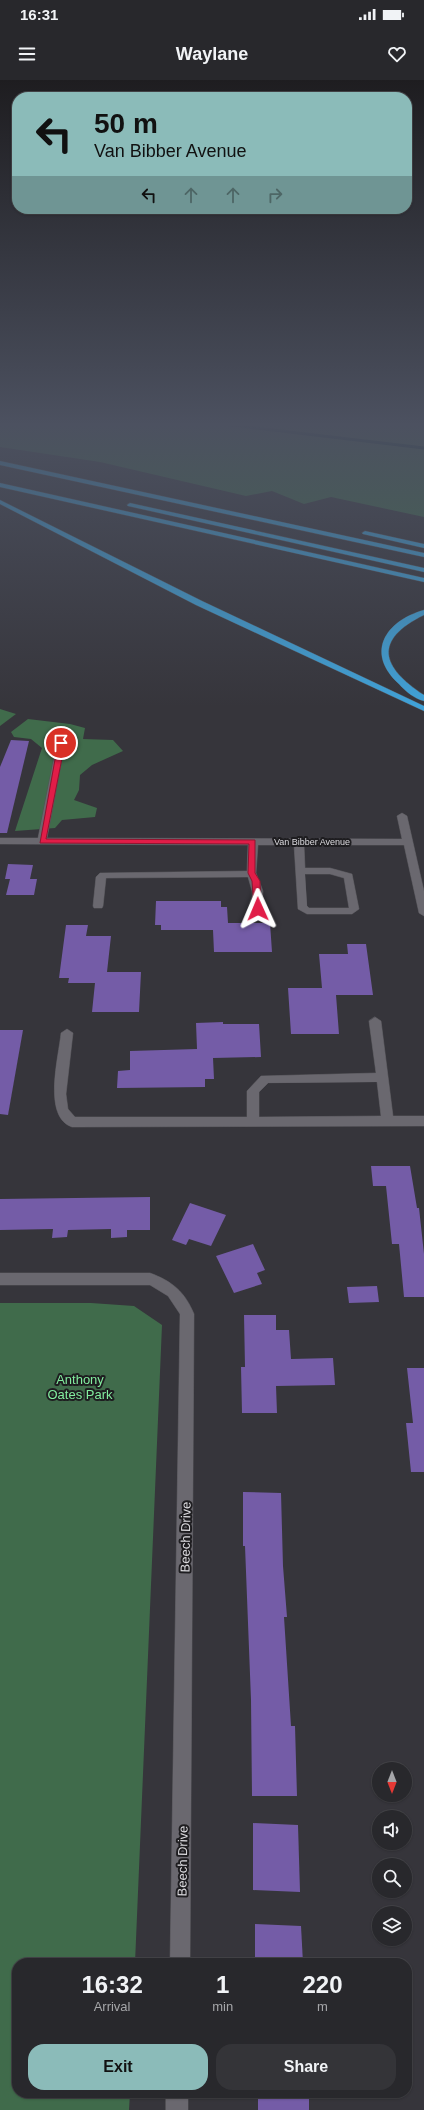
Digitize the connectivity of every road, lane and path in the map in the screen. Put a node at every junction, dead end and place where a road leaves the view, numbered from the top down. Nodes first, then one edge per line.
1 (31, 518) edge
2 (146, 518) edge
3 (187, 518) edge
4 (252, 518) edge
5 (424, 541) edge
6 (424, 546) edge
7 (424, 555) edge
8 (424, 570) edge
9 (424, 580) edge
10 (424, 612) edge
11 (424, 699) edge
12 (424, 709) edge
13 (61, 743) dead end
14 (402, 816) dead end
15 (0, 841) edge
16 (42, 841) junction
17 (253, 842) junction
18 (298, 842) junction
19 (408, 842) junction
20 (300, 871) junction
21 (251, 873) junction
22 (98, 906) dead end
23 (258, 909) dead end
24 (424, 913) edge
25 (375, 1021) dead end
26 (67, 1033) dead end
27 (382, 1077) junction
28 (388, 1121) junction
29 (424, 1121) edge
30 (253, 1122) junction
31 (0, 1279) edge
32 (180, 1958) edge
33 (177, 2098) edge
34 (177, 2110) edge

1 - 12 highway
2 - 9 highway
3 - 8 highway
4 - 7 highway
5 - 6 highway
10 - 11 highway
13 - 16 street
14 - 19 street
15 - 16 street, Van Bibber Avenue
16 - 17 street, Van Bibber Avenue
17 - 18 street, Van Bibber Avenue
17 - 21 street
18 - 19 street, Van Bibber Avenue
18 - 20 street
19 - 24 street
20 - 20 street
21 - 22 street
21 - 23 street
25 - 27 street
26 - 30 street
27 - 28 street
27 - 30 street
28 - 29 street
28 - 30 street
31 - 32 street, Beech Drive
33 - 34 street

